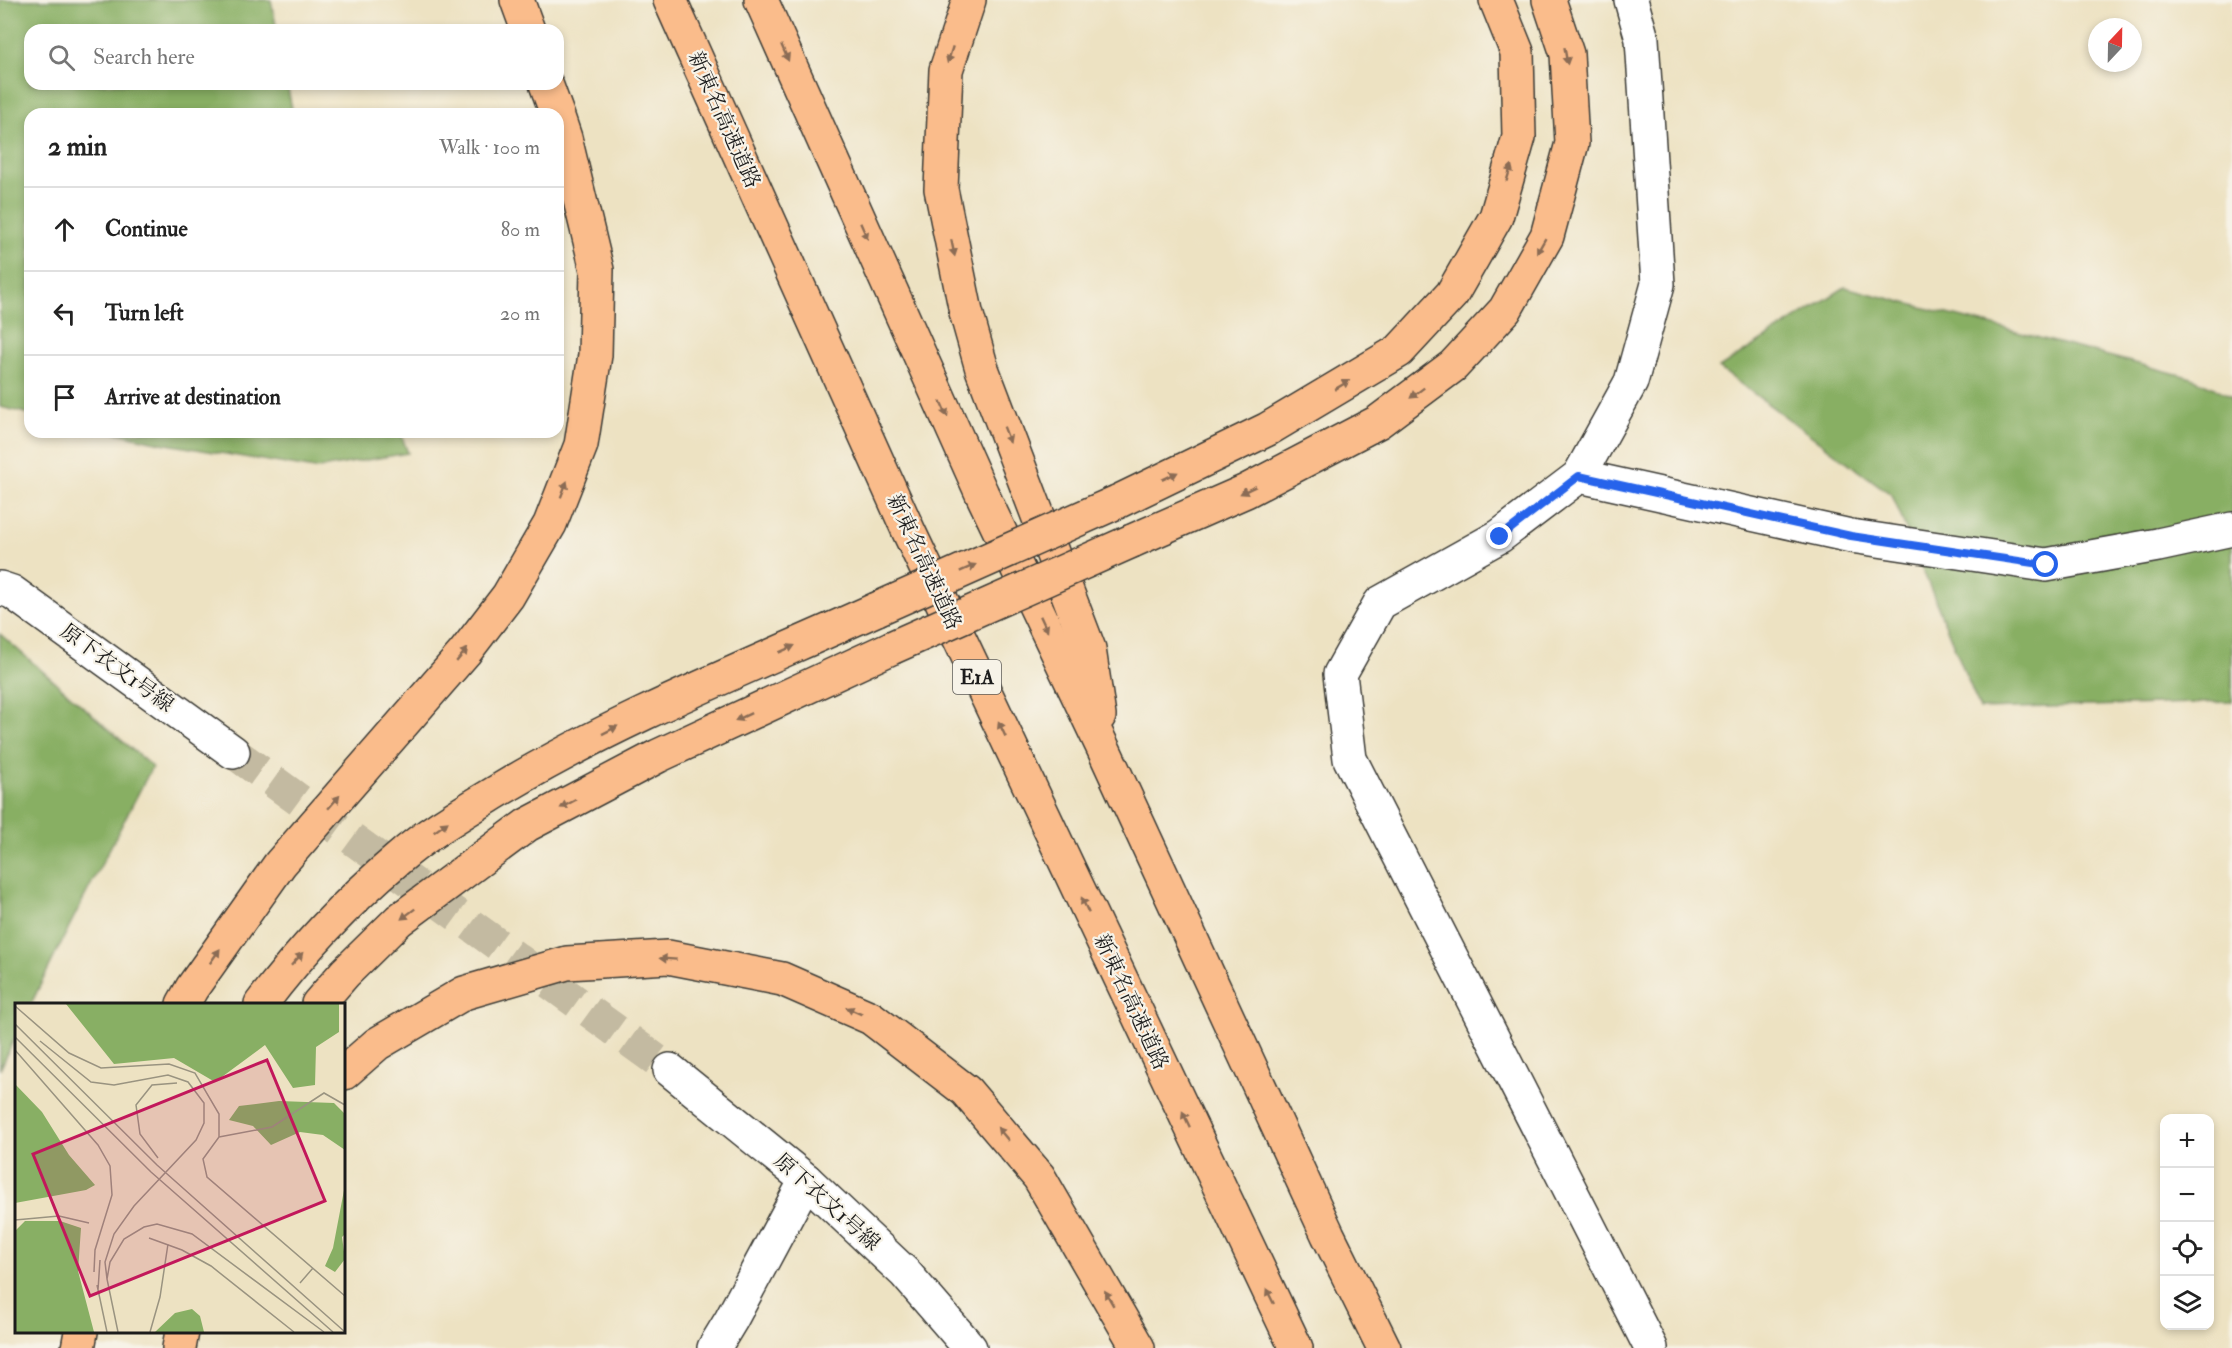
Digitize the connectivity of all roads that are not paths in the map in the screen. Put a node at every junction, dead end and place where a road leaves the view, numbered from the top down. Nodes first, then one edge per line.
1 (517, 0) edge
2 (670, 0) edge
3 (761, 0) edge
4 (969, 0) edge
5 (1496, 0) edge
6 (1549, 0) edge
7 (1631, 0) edge
8 (526, 24) edge
9 (548, 90) edge
10 (554, 108) edge
11 (564, 133) edge
12 (1579, 476) junction
13 (2232, 529) edge
14 (0, 588) edge
15 (1104, 750) junction
16 (233, 752) tunnel mouth
17 (184, 1003) edge
18 (262, 1003) edge
19 (320, 1003) edge
20 (670, 1070) tunnel mouth
21 (345, 1072) edge
22 (806, 1180) junction
23 (81, 1333) edge
24 (182, 1333) edge
25 (78, 1348) edge
26 (179, 1348) edge
27 (714, 1348) edge
28 (969, 1348) edge
29 (1138, 1348) edge
30 (1296, 1348) edge
31 (1384, 1348) edge
32 (1651, 1348) edge

1 - 8 highway
30 -> 2 highway, 新東名高速道路 / E1A
3 -> 15 highway
4 -> 15 highway
18 -> 5 highway, bridge
6 -> 19 highway, bridge
7 - 12 street
9 - 10 highway
17 -> 11 highway
12 - 13 street
12 - 32 street
14 - 16 street, 原下衣文1号線
15 - 31 highway
20 - 22 street, 原下衣文1号線
29 -> 21 highway
22 - 27 street
22 - 28 street, 原下衣文1号線
23 - 25 highway
24 - 26 highway

